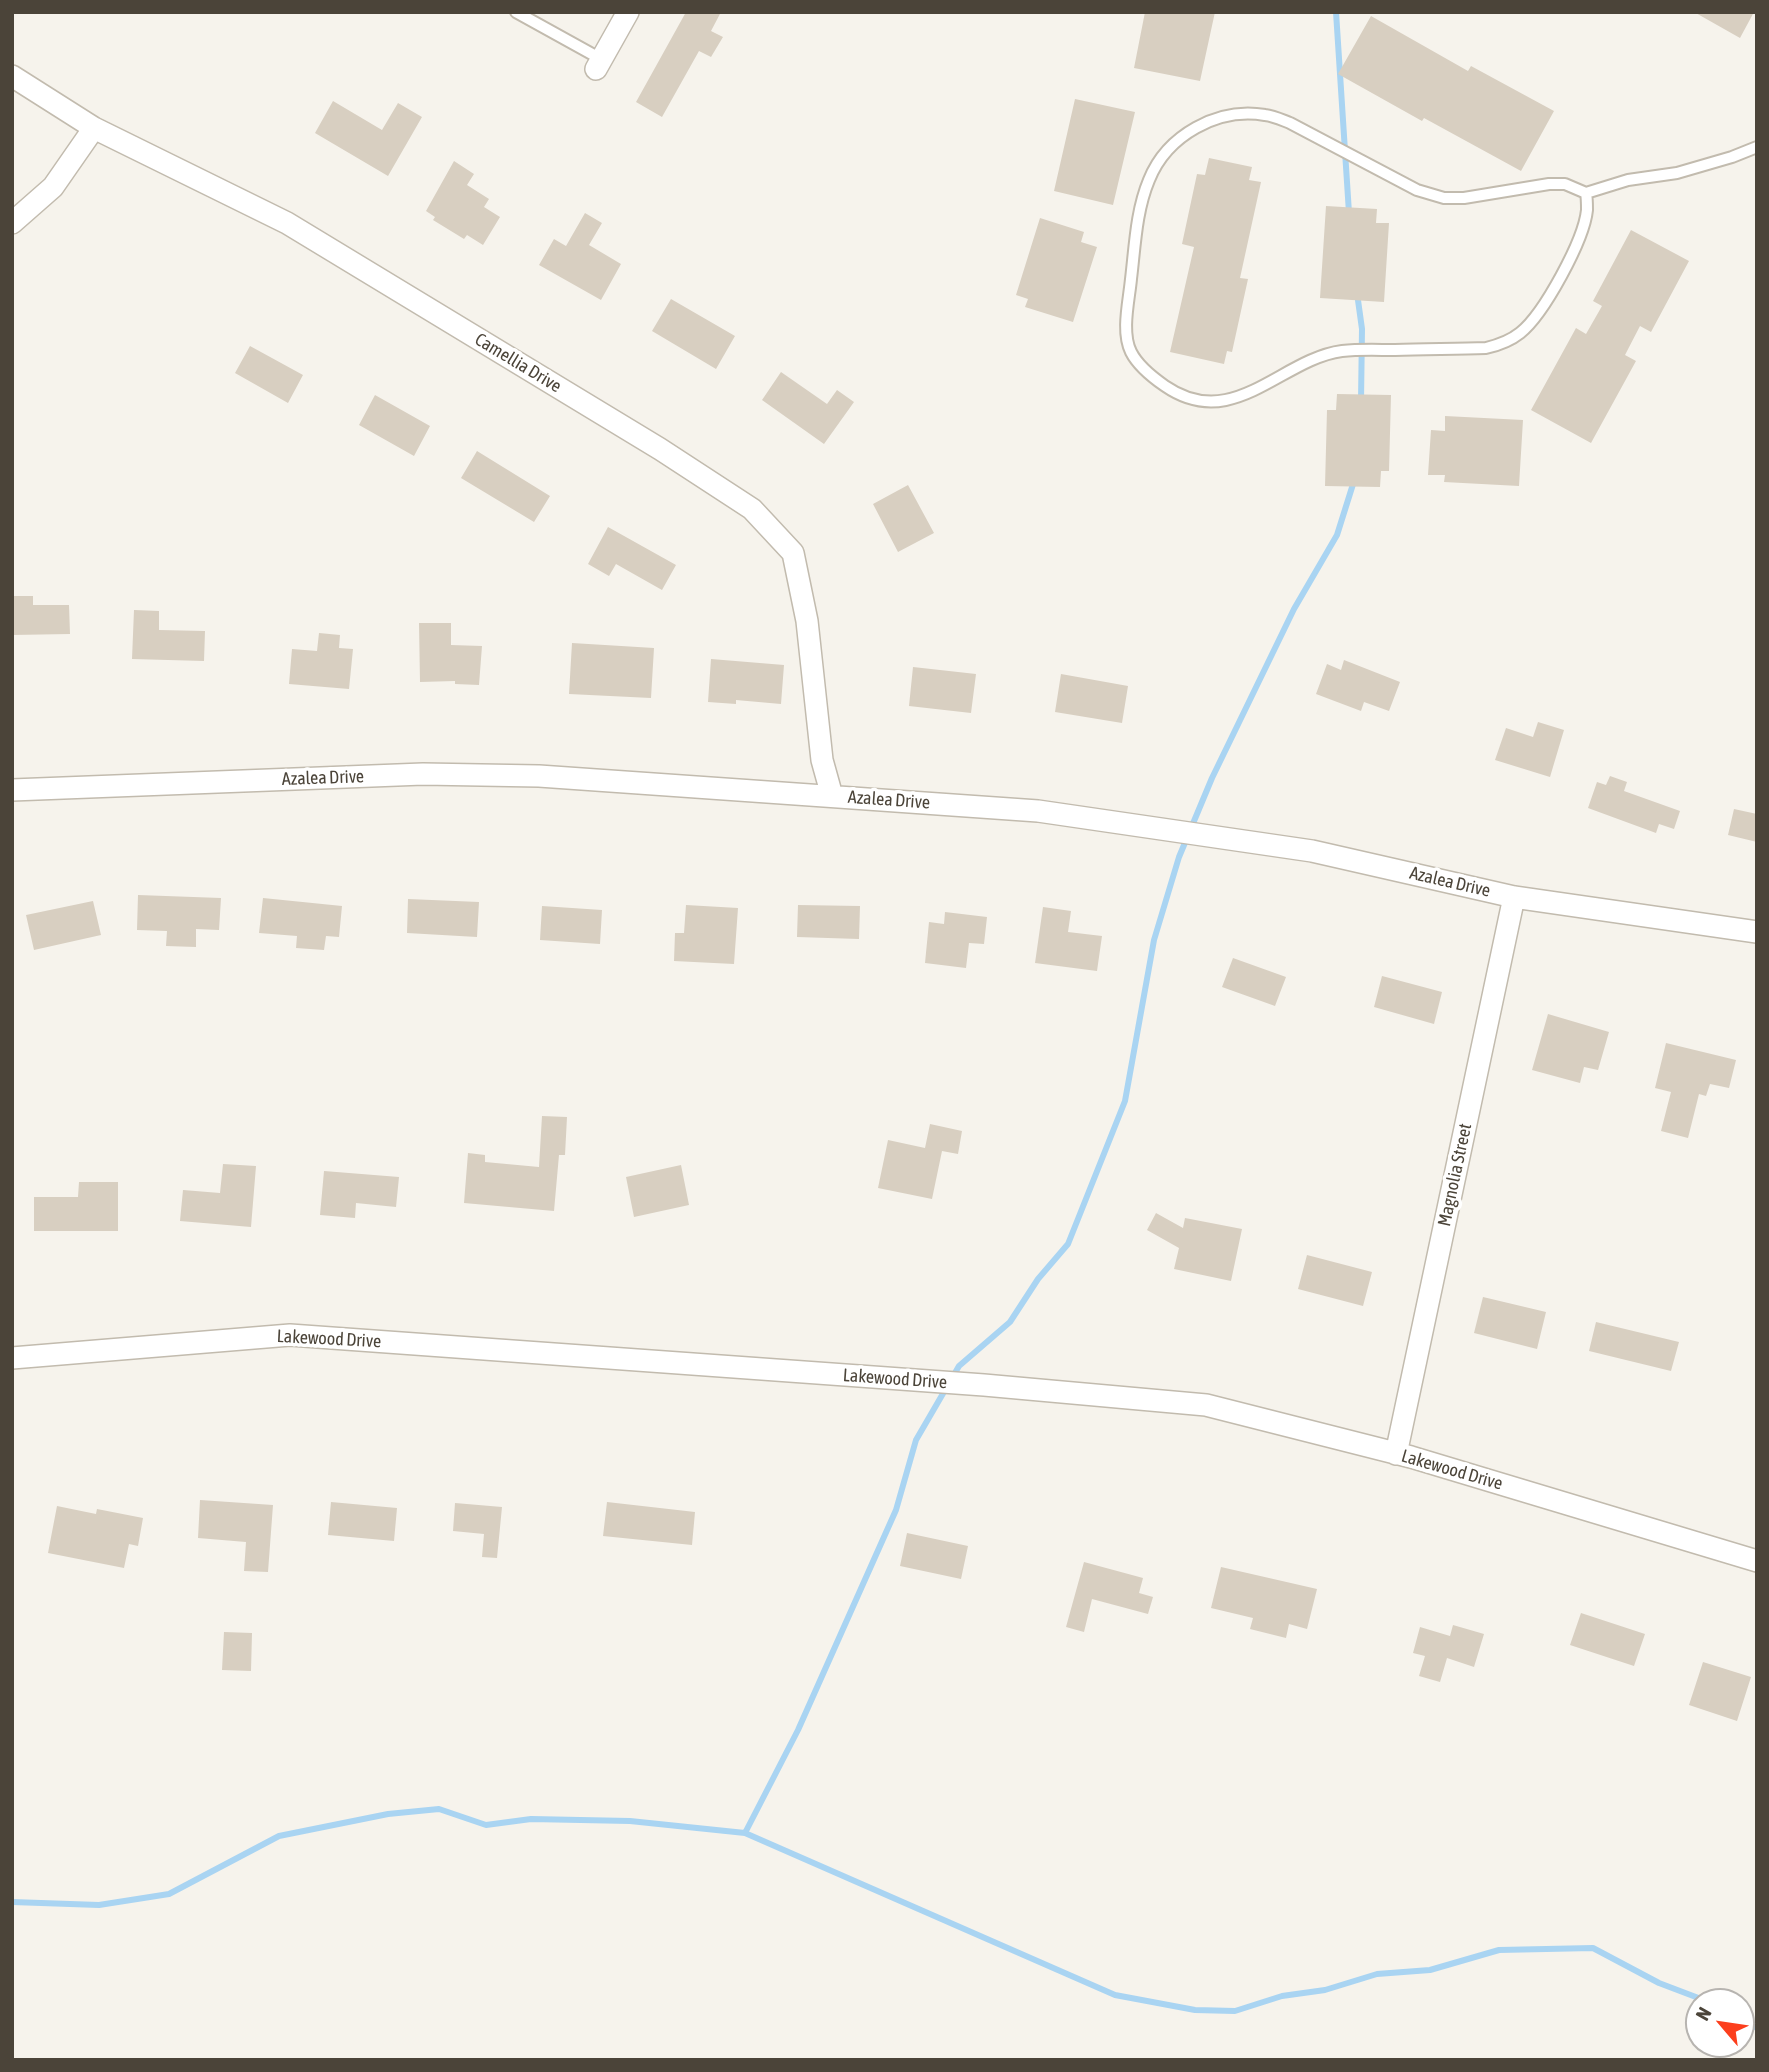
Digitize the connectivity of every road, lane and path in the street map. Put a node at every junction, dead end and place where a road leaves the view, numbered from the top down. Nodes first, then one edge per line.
1 (516, 12) edge
2 (628, 12) edge
3 (598, 64) joint
4 (12, 76) edge
5 (94, 128) junction
6 (1757, 147) edge
7 (1586, 193) junction
8 (12, 223) edge
9 (12, 790) edge
10 (832, 796) junction
11 (1514, 897) junction
12 (1757, 932) edge
13 (12, 1358) edge
14 (1396, 1454) junction
15 (1757, 1561) edge

1 - 3 lane
2 - 3 street
4 - 5 street, Camellia Drive
5 - 8 street
5 - 10 street, Camellia Drive
6 - 7 lane
7 - 7 lane
9 - 10 street, Azalea Drive
10 - 11 street, Azalea Drive
11 - 12 street, Azalea Drive
11 - 14 street, Magnolia Street
13 - 14 street, Lakewood Drive
14 - 15 street, Lakewood Drive

